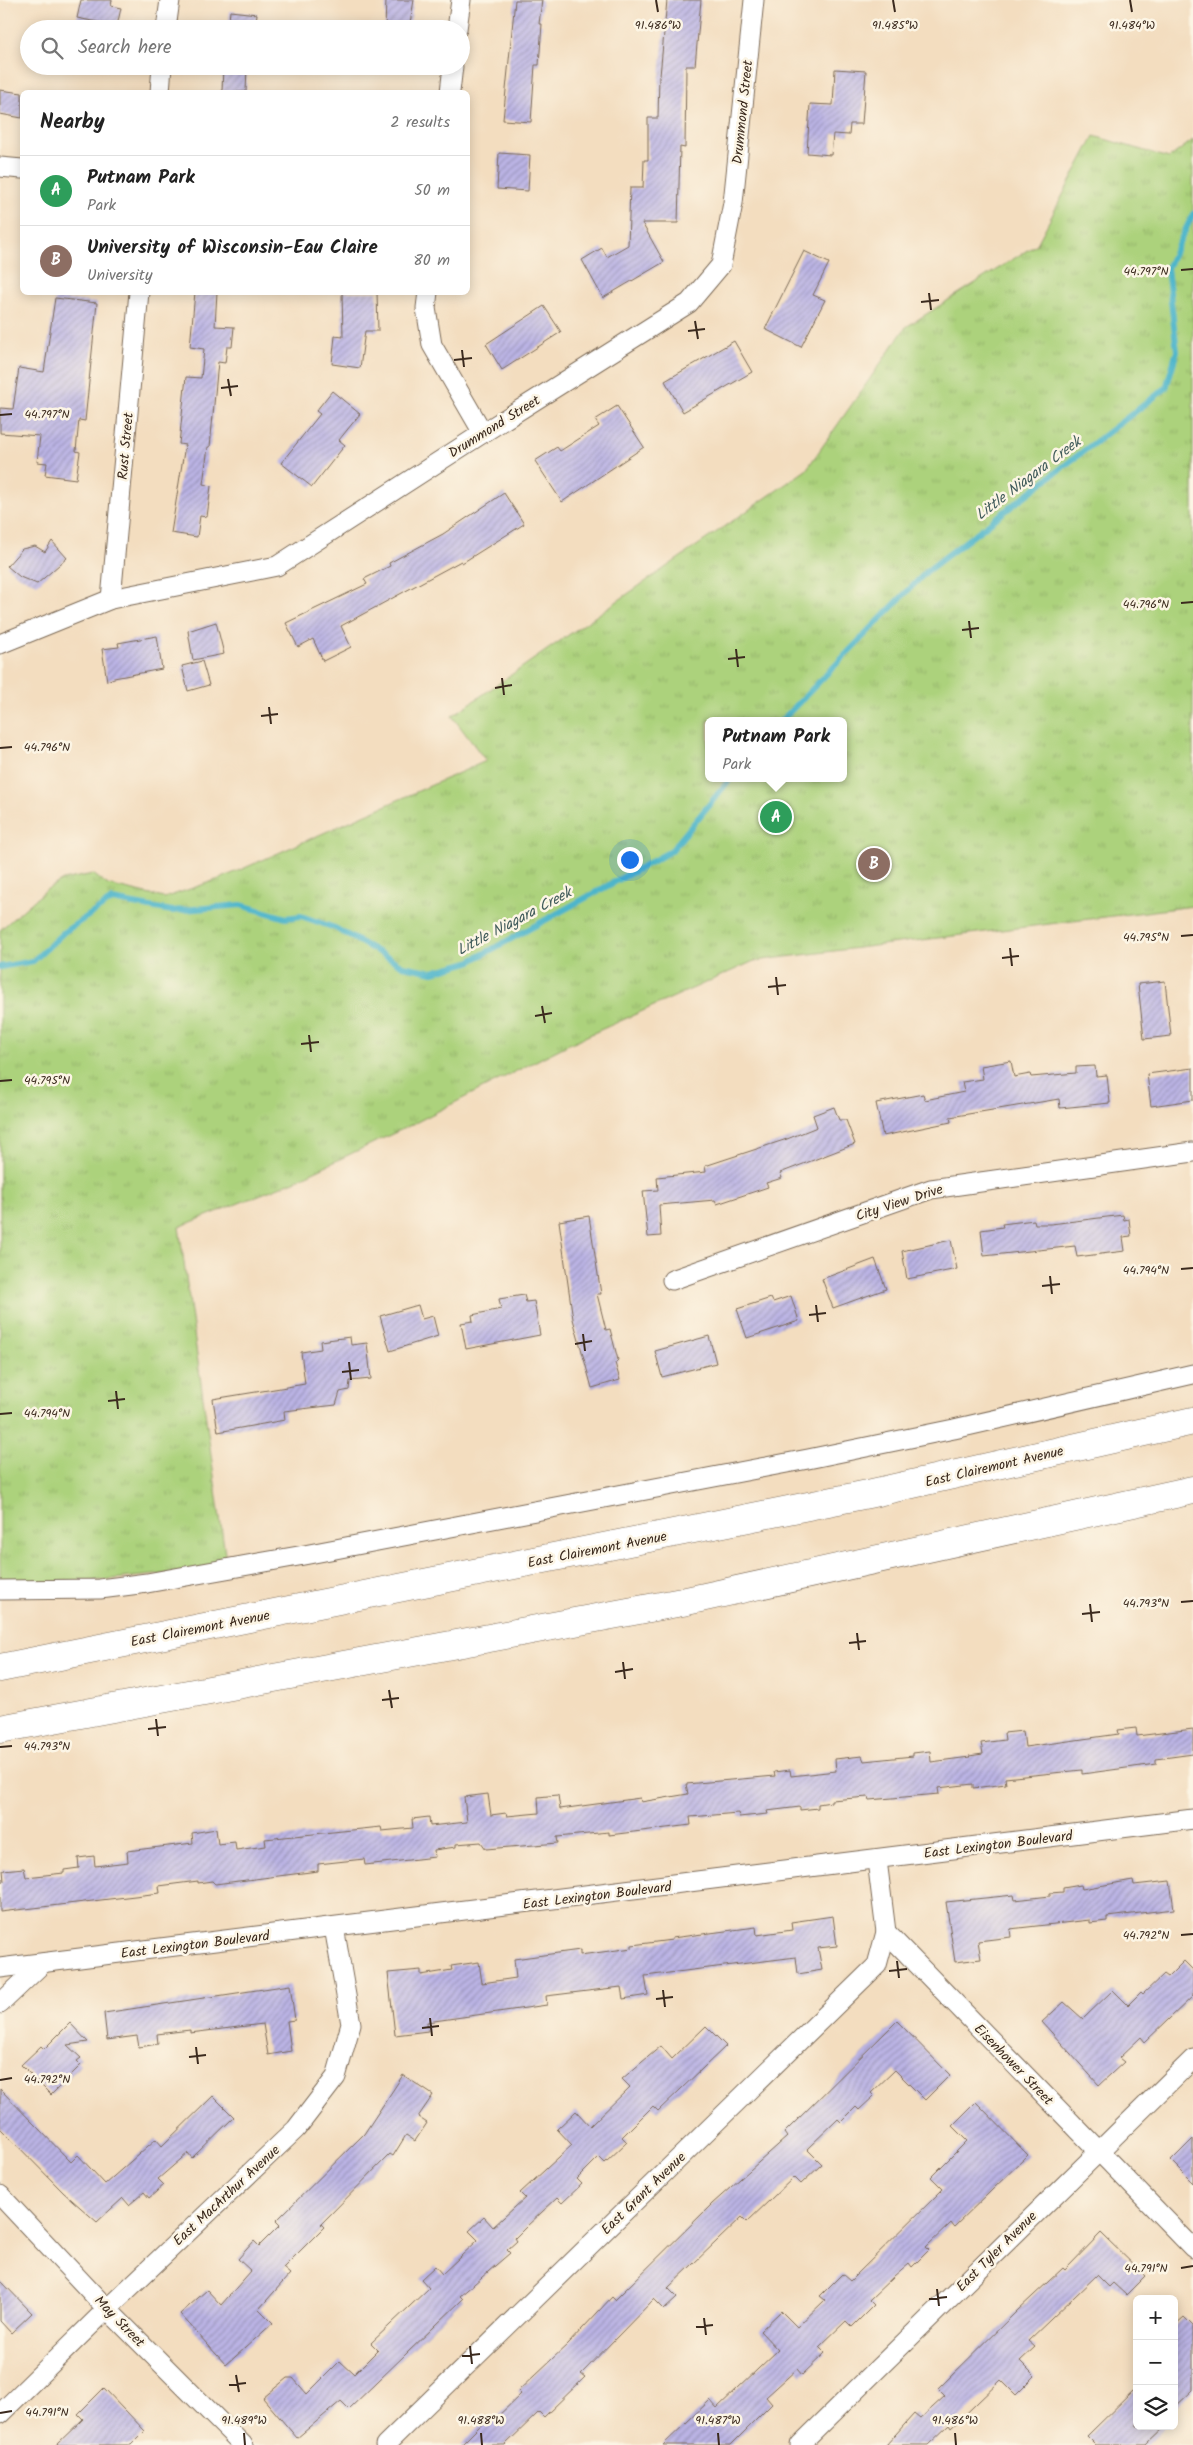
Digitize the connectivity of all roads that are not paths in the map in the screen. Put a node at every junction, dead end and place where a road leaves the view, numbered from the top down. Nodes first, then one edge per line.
1 (170, 0) edge
2 (461, 0) edge
3 (754, 0) edge
4 (167, 20) edge
5 (459, 20) edge
6 (161, 75) edge
7 (452, 75) edge
8 (160, 90) edge
9 (450, 90) edge
10 (0, 167) edge
11 (20, 169) edge
12 (139, 295) edge
13 (428, 295) edge
14 (483, 433) junction
15 (111, 599) junction
16 (0, 644) edge
17 (1193, 1152) edge
18 (672, 1280) dead end
19 (1193, 1374) edge
20 (1193, 1421) edge
21 (1193, 1490) edge
22 (0, 1590) edge
23 (0, 1668) edge
24 (0, 1729) edge
25 (1193, 1819) edge
26 (877, 1860) junction
27 (334, 1927) junction
28 (886, 1932) junction
29 (43, 1962) junction
30 (0, 1968) edge
31 (0, 2004) edge
32 (1193, 2059) edge
33 (1097, 2151) junction
34 (0, 2195) edge
35 (1193, 2248) edge
36 (107, 2309) junction
37 (0, 2414) edge
38 (243, 2445) edge
39 (385, 2445) edge
40 (800, 2445) edge

1 - 4 street
2 - 5 street
3 - 14 street, Drummond Street
6 - 8 street
7 - 9 street
10 - 11 street
12 - 15 street, Rust Street
13 - 14 street
14 - 15 street, Drummond Street
15 - 16 street, Drummond Street
17 - 18 street, City View Drive
19 - 22 street
20 - 23 main road, East Clairemont Avenue
21 - 24 main road
25 - 26 street, East Lexington Boulevard
26 - 27 street, East Lexington Boulevard
26 - 28 street
27 - 29 street, East Lexington Boulevard
27 - 36 street, East MacArthur Avenue
28 - 33 street, Eisenhower Street
28 - 39 street, East Grant Avenue
29 - 30 street, East Lexington Boulevard
29 - 31 street
32 - 33 street, East Tyler Avenue
33 - 35 street, Eisenhower Street
33 - 40 street, East Tyler Avenue
34 - 36 street, May Street
36 - 37 street, East MacArthur Avenue
36 - 38 street, May Street

